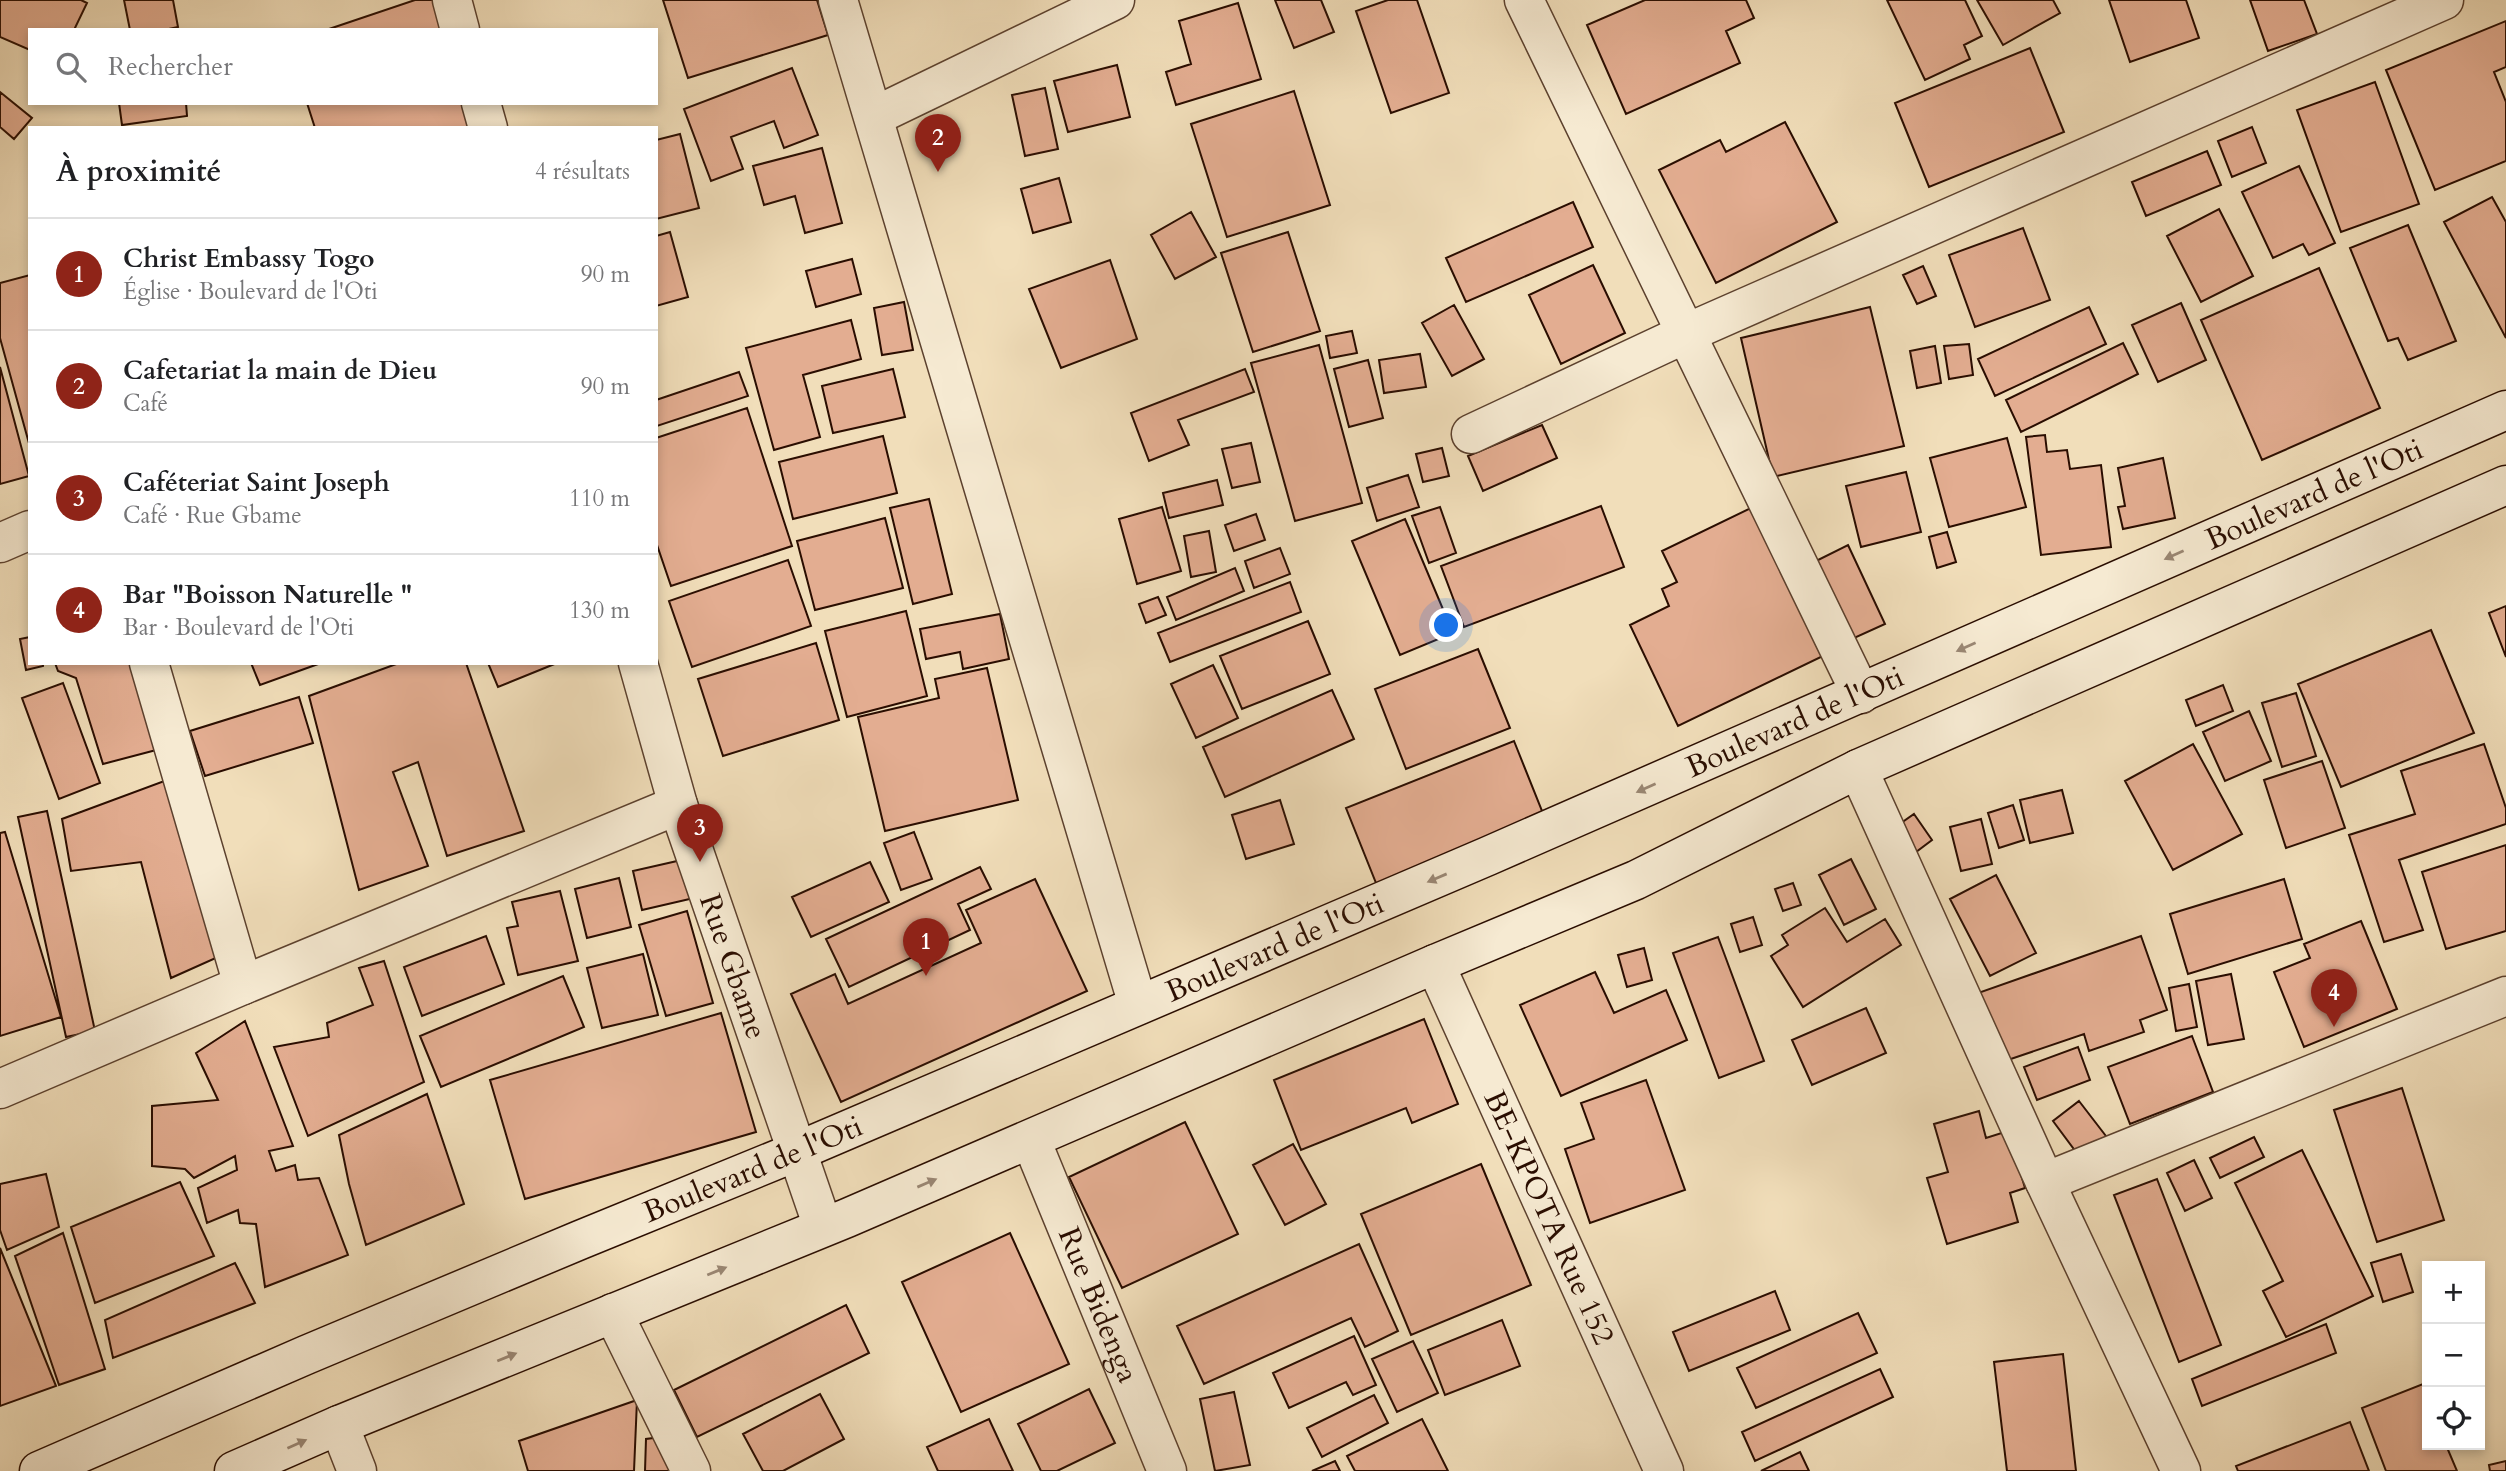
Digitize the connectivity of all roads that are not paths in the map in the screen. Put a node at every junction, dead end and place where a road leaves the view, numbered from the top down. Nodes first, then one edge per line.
1 (452, 0) edge
2 (838, 0) edge
3 (1115, 0) edge
4 (1524, 0) edge
5 (2444, 0) edge
6 (459, 28) edge
7 (482, 105) edge
8 (875, 116) junction
9 (487, 126) edge
10 (1687, 333) junction
11 (2506, 410) edge
12 (1471, 434) dead end
13 (2506, 485) edge
14 (28, 531) edge
15 (0, 543) edge
16 (150, 665) edge
17 (639, 665) edge
18 (1861, 694) junction
19 (1858, 769) junction
20 (678, 805) junction
21 (1435, 964) junction
22 (243, 985) junction
23 (2506, 996) edge
24 (1138, 1005) junction
25 (0, 1089) edge
26 (1031, 1140) junction
27 (798, 1152) junction
28 (2045, 1182) junction
29 (823, 1227) junction
30 (613, 1313) junction
31 (339, 1425) junction
32 (39, 1471) edge
33 (234, 1471) edge
34 (358, 1471) edge
35 (691, 1471) edge
36 (1167, 1471) edge
37 (1664, 1471) edge
38 (2181, 1471) edge

1 - 6 street
2 - 8 street
3 - 8 street
4 - 10 street
5 - 10 street
7 - 9 street
8 - 24 street
10 - 12 street
10 - 18 street
11 -> 18 street, Boulevard de l'Oti
13 - 19 street
14 - 15 street
16 - 22 street
17 - 20 street, Rue Gbame
18 -> 24 street, Boulevard de l'Oti
19 - 21 street
19 - 28 street
20 - 22 street
20 - 27 street, Rue Gbame
21 - 26 street
21 - 37 street, BE-KPOTA Rue 152
22 - 25 street
23 - 28 street
24 - 27 street, Boulevard de l'Oti
29 -> 26 street
26 - 36 street, Rue Bidenga
27 - 29 street, Rue Gbame
27 - 32 street, Boulevard de l'Oti
28 - 38 street
30 -> 29 street
31 -> 30 street
30 - 35 street
33 -> 31 street
31 - 34 street

